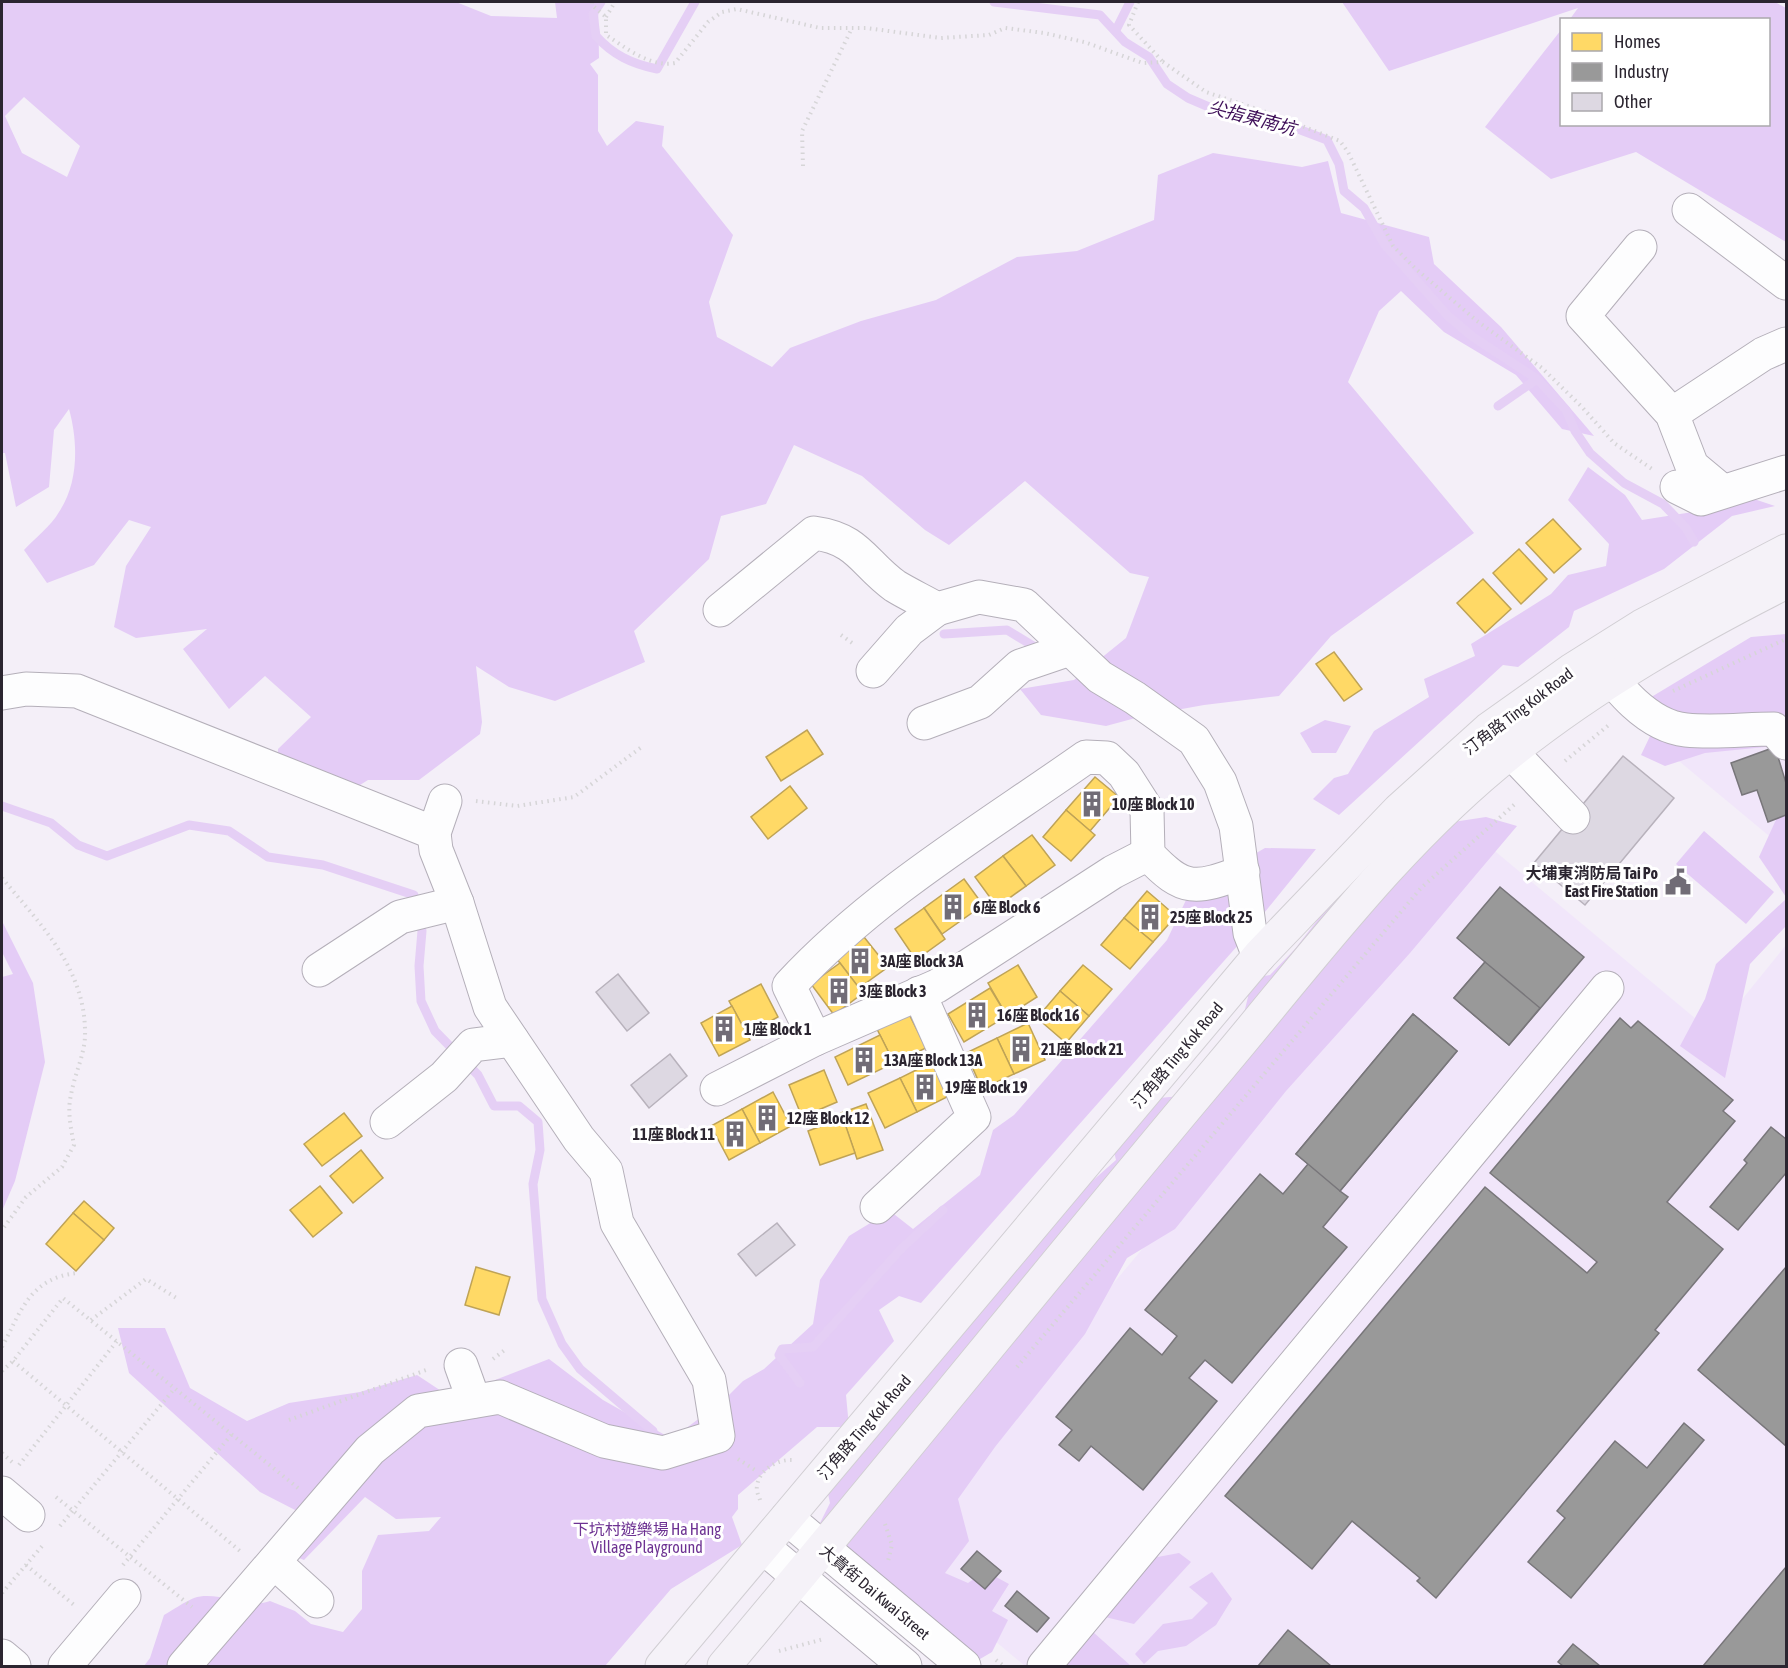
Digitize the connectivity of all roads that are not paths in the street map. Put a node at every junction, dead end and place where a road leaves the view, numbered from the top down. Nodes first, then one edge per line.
1 (1689, 210) dead end
2 (1640, 247) dead end
3 (1786, 283) edge
4 (1786, 344) edge
5 (1672, 414) junction
6 (1786, 472) edge
7 (1677, 487) road end
8 (1722, 491) junction
9 (1786, 551) edge
10 (1786, 582) edge
11 (936, 609) junction
12 (720, 610) dead end
13 (1070, 649) junction
14 (1603, 668) junction
15 (873, 671) dead end
16 (2, 693) edge
17 (924, 723) dead end
18 (1500, 741) junction
19 (1786, 743) edge
20 (445, 801) road end
21 (1573, 817) dead end
22 (434, 833) junction
23 (1148, 854) junction
24 (1243, 872) junction
25 (457, 903) junction
26 (1259, 956) junction
27 (319, 970) dead end
28 (1607, 988) dead end
29 (919, 993) junction
30 (815, 1039) junction
31 (512, 1040) junction
32 (717, 1089) dead end
33 (387, 1122) dead end
34 (877, 1207) dead end
35 (461, 1365) road end
36 (474, 1401) junction
37 (10, 1480) edge
38 (773, 1513) junction
39 (38, 1526) road end
40 (763, 1547) junction
41 (823, 1548) junction
42 (261, 1560) junction
43 (799, 1578) junction
44 (120, 1585) road end
45 (317, 1601) dead end
46 (2, 1656) edge
47 (14, 1666) edge
48 (64, 1666) edge
49 (184, 1666) edge
50 (662, 1666) edge
51 (724, 1666) edge
52 (904, 1666) edge
53 (964, 1666) edge
54 (1044, 1666) edge

1 - 3 street
2 - 5 street
4 - 5 street
5 - 8 street
6 - 8 street
7 - 8 street
9 - 14 main road, 汀角路 Ting Kok Road
10 - 14 main road, 汀角路 Ting Kok Road
11 - 12 street
11 - 13 street
11 - 15 street
13 - 17 street
13 - 24 street
14 - 18 main road, 汀角路 Ting Kok Road
14 - 19 street
16 - 22 street
18 - 21 street
18 - 26 main road, 汀角路 Ting Kok Road
18 - 41 main road, 汀角路 Ting Kok Road
20 - 22 street
22 - 25 street
23 - 24 street
23 - 29 street
23 - 30 street
24 - 26 street
25 - 27 street
25 - 31 street
26 - 38 main road, 汀角路 Ting Kok Road
28 - 54 street
29 - 30 street
29 - 34 street
30 - 32 street
31 - 33 street
31 - 36 street
35 - 36 street
36 - 42 street
37 - 39 street
38 - 40 main road, 汀角路 Ting Kok Road
38 - 41 street, 大貴街 Dai Kwai Street
40 - 43 street
40 - 50 main road, 汀角路 Ting Kok Road
41 - 43 main road, 汀角路 Ting Kok Road
41 - 53 street, 大貴街 Dai Kwai Street
42 - 45 street
42 - 49 street
43 - 51 main road, 汀角路 Ting Kok Road
43 - 52 street
44 - 48 street
46 - 47 street

